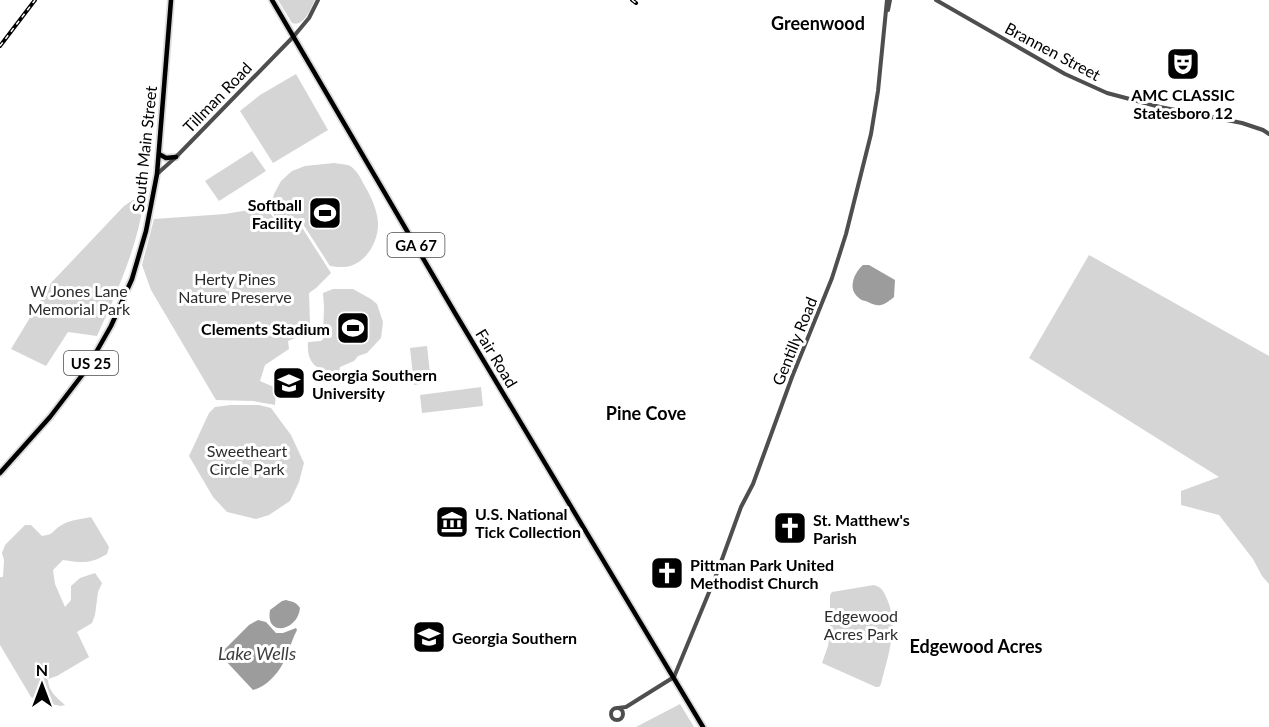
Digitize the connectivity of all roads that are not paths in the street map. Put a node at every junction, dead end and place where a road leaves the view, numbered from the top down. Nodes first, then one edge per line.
1 (171, 0) edge
2 (273, 0) edge
3 (318, 0) edge
4 (888, 0) edge
5 (936, 0) edge
6 (294, 36) junction
7 (1269, 134) edge
8 (159, 154) junction
9 (176, 156) junction
10 (157, 174) junction
11 (0, 472) edge
12 (674, 677) junction
13 (626, 707) junction
14 (618, 708) junction
15 (622, 712) junction
16 (704, 727) edge

1 - 8 main road, South Main Street / US 25
2 - 6 main road, Fair Road / GA 67
3 - 6 street, Tillman Road
4 - 12 street, Gentilly Road
5 - 7 street, Brannen Street
6 - 9 street, Tillman Road
6 - 12 main road, Fair Road / GA 67
8 - 9 main road
8 - 10 main road, South Main Street / US 25
9 - 10 street, Tillman Road
10 - 11 main road, South Main Street / US 25
12 - 13 street
12 - 16 main road, Fair Road / GA 67
13 - 14 street
13 - 15 street
14 - 15 street
14 - 15 street

